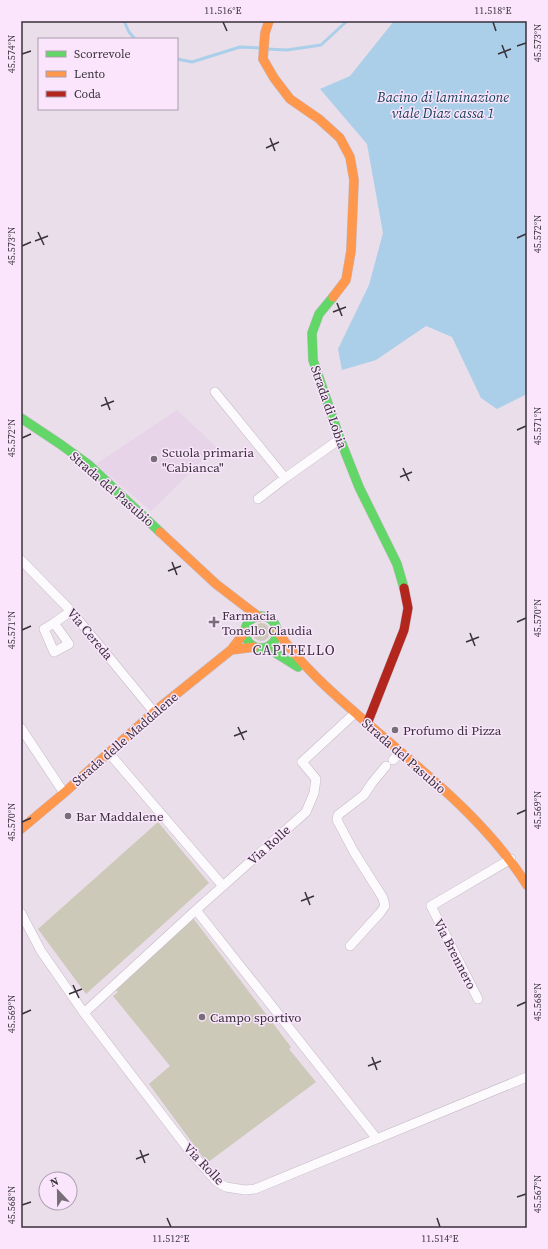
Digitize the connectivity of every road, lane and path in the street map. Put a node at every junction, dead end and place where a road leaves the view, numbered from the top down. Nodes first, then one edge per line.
1 (269, 21) edge
2 (216, 392) dead end
3 (21, 418) edge
4 (340, 439) junction
5 (285, 478) junction
6 (258, 499) dead end
7 (21, 560) edge
8 (198, 567) junction
9 (71, 611) junction
10 (259, 617) junction
11 (54, 623) dead end
12 (245, 630) junction
13 (277, 631) junction
14 (254, 647) junction
15 (263, 648) junction
16 (231, 650) junction
17 (331, 692) junction
18 (154, 712) junction
19 (355, 713) junction
20 (367, 724) junction
21 (21, 728) edge
22 (108, 752) junction
23 (400, 752) junction
24 (64, 793) junction
25 (21, 829) edge
26 (511, 859) junction
27 (527, 885) edge
28 (223, 886) junction
29 (196, 910) junction
30 (21, 913) edge
31 (350, 946) dead end
32 (478, 999) dead end
33 (84, 1013) junction
34 (527, 1077) edge
35 (377, 1139) junction

1 - 4 street, Strada di Lobia
2 - 5 street
3 - 8 street, Strada del Pasubio
4 - 5 street
4 - 20 street, Strada di Lobia
5 - 6 street
7 - 9 street, Via Cereda
8 - 10 street, Strada del Pasubio
8 - 12 street, Strada del Pasubio
9 - 11 street
9 - 18 street, Via Cereda
10 - 12 street
10 - 13 street
12 - 14 street
12 - 16 street, Strada delle Maddalene
13 - 15 street
13 - 17 street, Strada del Pasubio
14 - 15 street
14 - 16 street
15 - 17 street
16 - 18 street, Strada delle Maddalene
17 - 19 street, Strada del Pasubio
18 - 22 street, Strada delle Maddalene
19 - 20 street, Strada del Pasubio
19 - 28 street, Via Rolle
20 - 23 street, Strada del Pasubio
21 - 24 street
22 - 24 street, Strada delle Maddalene
22 - 28 street
23 - 26 street, Strada del Pasubio
23 - 31 street
24 - 25 street, Strada delle Maddalene
26 - 27 street, Strada del Pasubio
26 - 32 street, Via Brennero
28 - 29 street, Via Rolle
29 - 33 street, Via Rolle
29 - 35 street
30 - 33 street, Via Rolle
33 - 35 street, Via Rolle
34 - 35 street, Via Rolle

